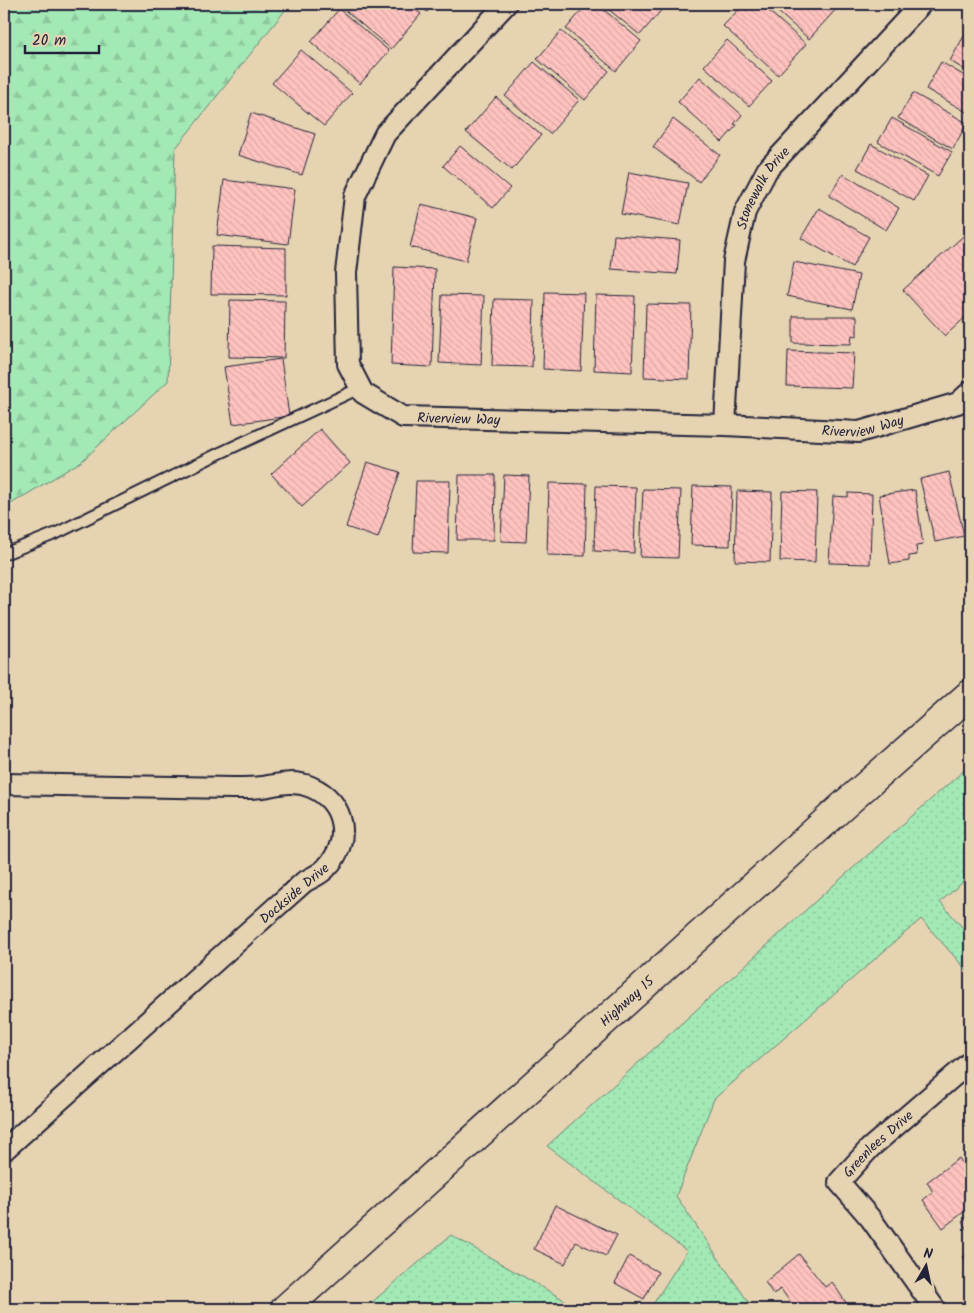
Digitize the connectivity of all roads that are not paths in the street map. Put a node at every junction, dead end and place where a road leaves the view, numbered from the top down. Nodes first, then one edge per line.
1 (506, 4) edge
2 (921, 4) edge
3 (360, 388) junction
4 (970, 392) edge
5 (725, 425) junction
6 (4, 554) edge
7 (970, 694) edge
8 (4, 784) edge
9 (970, 1062) edge
10 (4, 1150) edge
11 (285, 1309) edge
12 (935, 1309) edge

1 - 3 street, Riverview Way
2 - 5 street, Stonewalk Drive
3 - 5 street, Riverview Way
3 - 6 lane
4 - 5 street, Riverview Way
7 - 11 main road, Highway 15
8 - 10 street, Dockside Drive
9 - 12 street, Greenlees Drive

